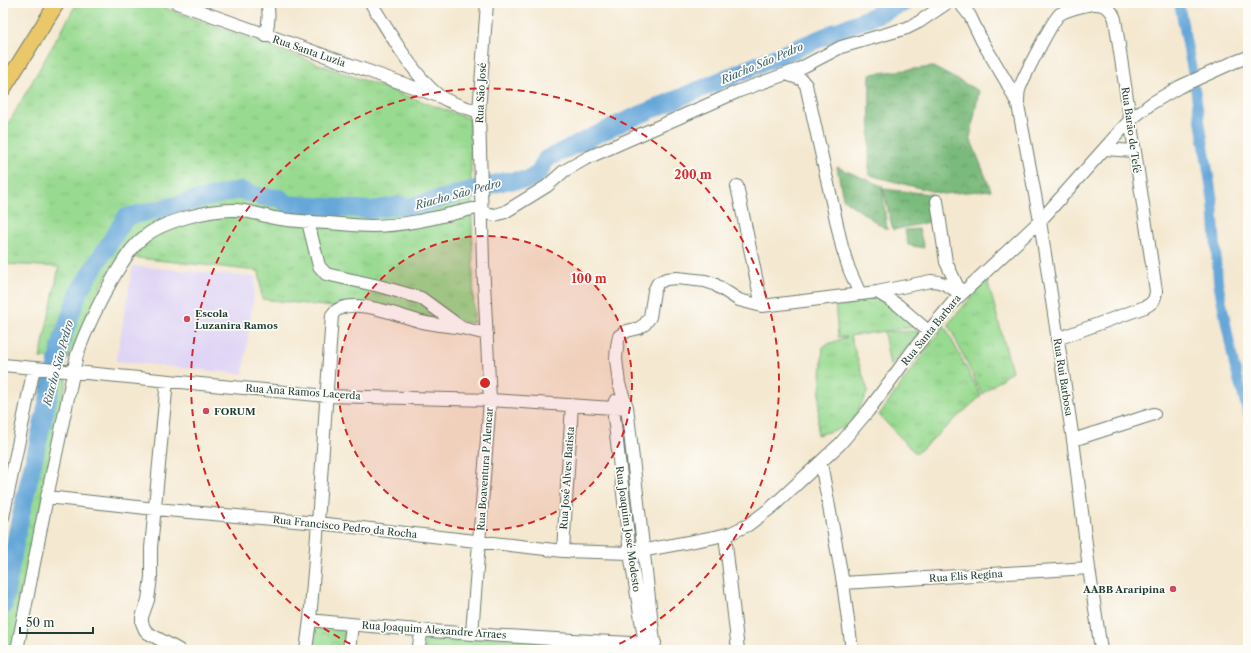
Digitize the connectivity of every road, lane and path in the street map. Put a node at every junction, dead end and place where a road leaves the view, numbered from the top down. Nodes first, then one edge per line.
1 (57, 3) edge
2 (177, 3) edge
3 (267, 3) edge
4 (371, 3) edge
5 (488, 3) edge
6 (947, 3) edge
7 (960, 3) edge
8 (266, 36) junction
9 (1248, 57) edge
10 (786, 74) junction
11 (3, 90) edge
12 (442, 97) junction
13 (1018, 105) junction
14 (479, 112) junction
15 (1130, 120) junction
16 (1104, 149) junction
17 (1134, 152) junction
18 (480, 184) joint
19 (737, 186) dead end
20 (937, 201) dead end
21 (481, 205) junction
22 (1040, 220) junction
23 (308, 222) junction
24 (877, 292) junction
25 (860, 294) junction
26 (961, 294) junction
27 (762, 306) junction
28 (462, 328) junction
29 (928, 331) junction
30 (487, 334) junction
31 (1057, 338) junction
32 (3, 365) edge
33 (38, 369) junction
34 (73, 373) junction
35 (167, 381) junction
36 (619, 384) junction
37 (327, 396) junction
38 (490, 400) junction
39 (572, 405) junction
40 (627, 407) junction
41 (613, 408) junction
42 (1154, 414) dead end
43 (1073, 440) junction
44 (632, 453) junction
45 (618, 454) junction
46 (820, 463) junction
47 (6, 487) edge
48 (47, 497) junction
49 (155, 509) junction
50 (3, 517) edge
51 (318, 524) junction
52 (725, 535) junction
53 (479, 542) junction
54 (563, 550) junction
55 (644, 551) junction
56 (630, 554) junction
57 (1089, 568) junction
58 (843, 583) junction
59 (310, 620) junction
60 (352, 625) junction
61 (422, 630) junction
62 (472, 633) junction
63 (543, 644) edge
64 (651, 647) edge
65 (17, 650) edge
66 (179, 650) edge
67 (306, 650) edge
68 (349, 650) edge
69 (418, 650) edge
70 (738, 650) edge
71 (852, 650) edge
72 (1101, 650) edge

1 - 11 main road
2 - 8 street, Rua Santa Luzia
3 - 8 street
4 - 12 street
5 - 14 street, Rua São José
6 - 10 street
7 - 13 street
8 - 12 street, Rua Santa Luzia
9 - 15 street, Rua Santa Barbara
10 - 21 street
10 - 25 street
12 - 14 street, Rua Santa Luzia
13 - 15 street, Rua Barão de Tefé
13 - 22 street, Rua Rui Barbosa
14 - 18 street, Rua São José
15 - 16 street, Rua Santa Barbara
15 - 17 street, Rua Barão de Tefé
16 - 17 street
16 - 22 street, Rua Santa Barbara
17 - 31 street, Rua Barão de Tefé
18 - 21 street, Rua Boaventura P Alencar
19 - 27 street
20 - 26 street
21 - 23 street
21 - 30 street, Rua Boaventura P Alencar
22 - 26 street, Rua Santa Barbara
22 - 31 street, Rua Rui Barbosa
23 - 28 street
23 - 34 street
24 - 25 street
24 - 26 street
24 - 29 street
25 - 27 street
26 - 29 street, Rua Santa Barbara
27 - 36 street
28 - 30 street
28 - 37 street
29 - 46 street, Rua Santa Barbara
30 - 38 street, Rua Boaventura P Alencar
31 - 43 street, Rua Rui Barbosa
32 - 33 street, Rua Ana Ramos Lacerda
33 - 34 street, Rua Ana Ramos Lacerda
33 - 47 street
34 - 35 street, Rua Ana Ramos Lacerda
34 - 48 street
35 - 37 street, Rua Ana Ramos Lacerda
35 - 49 street
36 - 40 street, Rua Joaquim José Modesto
36 - 41 street
37 - 38 street, Rua Ana Ramos Lacerda
37 - 51 street
38 - 39 street, Rua Ana Ramos Lacerda
38 - 53 street, Rua Boaventura P Alencar
39 - 41 street, Rua Ana Ramos Lacerda
39 - 54 street, Rua Josê Alves Batista
40 - 41 street, Rua Ana Ramos Lacerda
40 - 44 street, Rua Joaquim José Modesto
41 - 45 street, Rua Joaquim José Modesto
42 - 43 street
43 - 57 street, Rua Rui Barbosa
44 - 45 street
44 - 55 street, Rua Joaquim José Modesto
45 - 56 street, Rua Joaquim José Modesto
46 - 52 street, Rua Santa Barbara
46 - 58 street
47 - 50 street
48 - 49 street, Rua Francisco Pedro da Rocha
48 - 65 street
49 - 51 street, Rua Francisco Pedro da Rocha
49 - 66 street
51 - 53 street, Rua Francisco Pedro da Rocha
51 - 59 street
52 - 55 street, Rua Santa Barbara
52 - 70 street
53 - 54 street, Rua Francisco Pedro da Rocha
53 - 62 street, Rua Boaventura P Alencar
54 - 56 street, Rua Francisco Pedro da Rocha
55 - 56 street, Rua Francisco Pedro da Rocha
55 - 64 street, Rua Joaquim José Modesto
56 - 64 street, Rua Joaquim José Modesto
57 - 58 street, Rua Elis Regina
57 - 72 street, Rua Rui Barbosa
58 - 71 street
59 - 60 street, Rua Joaquim Alexandre Arraes
59 - 67 street
60 - 61 street, Rua Joaquim Alexandre Arraes
60 - 68 street
61 - 62 street, Rua Joaquim Alexandre Arraes
61 - 69 street
62 - 63 street, Rua Joaquim Alexandre Arraes
63 - 64 street, Rua Joaquim Alexandre Arraes

